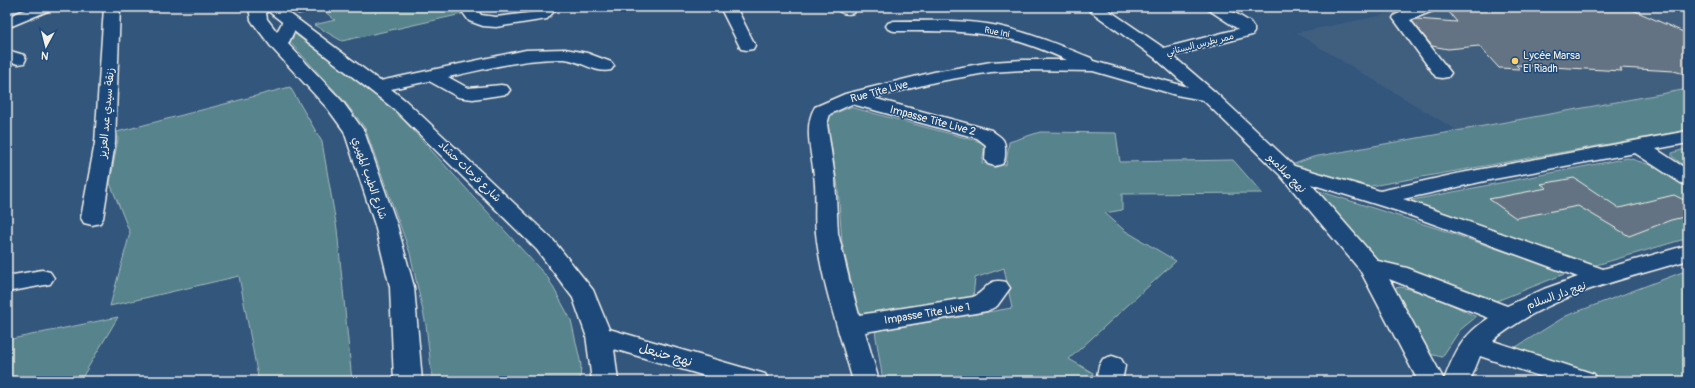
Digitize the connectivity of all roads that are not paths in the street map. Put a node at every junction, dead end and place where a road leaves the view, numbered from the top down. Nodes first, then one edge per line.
1 (45, 7) edge
2 (112, 7) edge
3 (257, 7) edge
4 (271, 7) edge
5 (467, 7) edge
6 (728, 7) edge
7 (1094, 7) edge
8 (1214, 7) edge
9 (1430, 7) edge
10 (545, 12) edge
11 (298, 13) edge
12 (7, 23) edge
13 (894, 26) dead end
14 (279, 45) junction
15 (747, 45) dead end
16 (1161, 54) junction
17 (605, 66) dead end
18 (1094, 66) junction
19 (1442, 73) dead end
20 (431, 75) junction
21 (376, 87) junction
22 (501, 90) dead end
23 (1209, 96) junction
24 (851, 98) junction
25 (1688, 137) edge
26 (1640, 148) junction
27 (995, 160) dead end
28 (1286, 170) junction
29 (1688, 179) edge
30 (1379, 198) junction
31 (92, 218) dead end
32 (1688, 252) edge
33 (1370, 266) junction
34 (42, 278) dead end
35 (1603, 278) junction
36 (7, 284) edge
37 (998, 288) dead end
38 (1508, 316) junction
39 (851, 326) junction
40 (599, 335) junction
41 (1474, 344) junction
42 (408, 381) edge
43 (605, 381) edge
44 (756, 381) edge
45 (866, 381) edge
46 (1431, 381) edge
47 (1457, 381) edge
48 (1585, 381) edge

1 - 12 street
2 - 31 street, زنقة سيدي عبد العزيز
3 - 14 main road, شارع الطيب المهيري
4 - 11 street, شارع فرحات حشاد
5 - 10 street
6 - 15 street
7 - 16 street, نهج صلامبو
8 - 16 street, ممر بطرس البستاني
9 - 19 street
11 - 14 main road
11 - 21 street, شارع فرحات حشاد
13 - 18 street, Rue Ini
14 - 42 main road, شارع الطيب المهيري
16 - 23 street, نهج صلامبو
17 - 20 street
18 - 23 street, Rue Tite Live
18 - 24 street, Rue Tite Live
20 - 21 street
20 - 22 street
21 - 40 street, شارع فرحات حشاد
23 - 28 street, نهج صلامبو
24 - 27 street, Impasse Tite Live 2
24 - 39 street, Rue Tite Live
25 - 26 street
26 - 29 street
26 - 30 street
28 - 30 street
28 - 33 street, نهج صلامبو
30 - 35 street
32 - 35 street, نهج دار السلام
33 - 38 street
33 - 46 street, نهج صلامبو
34 - 36 street
35 - 38 street, نهج دار السلام
37 - 39 street, Impasse Tite Live 1
38 - 41 street, نهج دار السلام
39 - 45 street, Rue Tite Live
40 - 43 street, شارع فرحات حشاد
40 - 44 street, نهج حنبعل
41 - 47 street, نهج دار السلام
41 - 48 street

